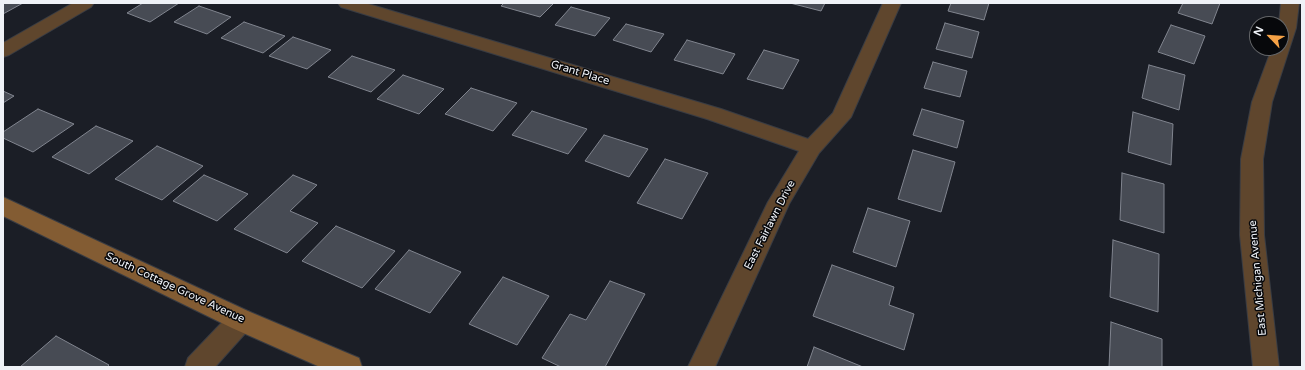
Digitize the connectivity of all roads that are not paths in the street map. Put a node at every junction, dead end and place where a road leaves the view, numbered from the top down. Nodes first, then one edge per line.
1 (85, 3) edge
2 (347, 3) edge
3 (892, 3) edge
4 (1290, 3) edge
5 (1289, 16) edge
6 (3, 50) edge
7 (1278, 56) edge
8 (812, 148) junction
9 (3, 206) edge
10 (241, 320) junction
11 (198, 367) edge
12 (349, 367) edge
13 (701, 367) edge
14 (1266, 367) edge

1 - 6 street
2 - 8 street, Grant Place
3 - 8 street, East Fairlawn Drive
4 - 5 street, East Michigan Avenue
7 - 14 street, East Michigan Avenue
8 - 13 street, East Fairlawn Drive
9 - 10 street, South Cottage Grove Avenue
10 - 11 street
10 - 12 street, South Cottage Grove Avenue

